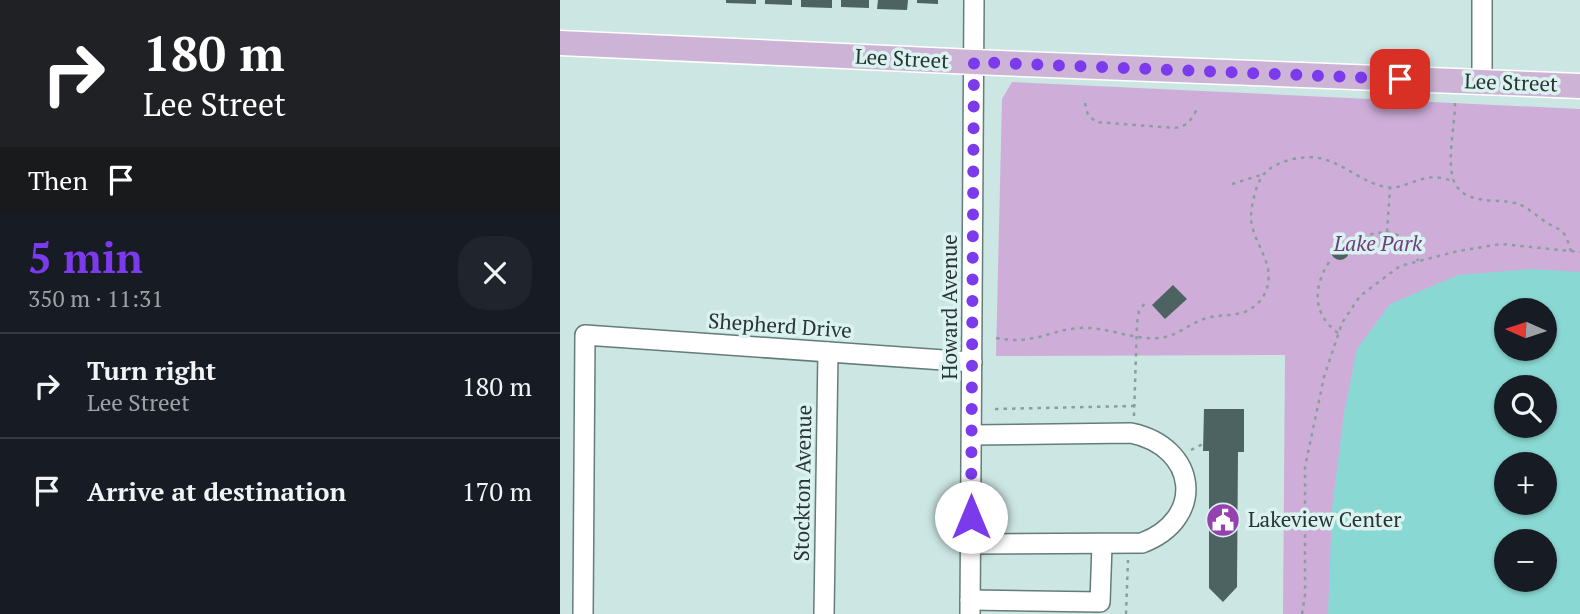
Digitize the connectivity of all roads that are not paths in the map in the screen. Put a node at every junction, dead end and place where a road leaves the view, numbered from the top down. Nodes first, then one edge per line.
1 (974, 0) edge
2 (1482, 0) edge
3 (560, 43) edge
4 (974, 62) junction
5 (1482, 82) junction
6 (1580, 86) edge
7 (828, 352) junction
8 (972, 362) junction
9 (972, 435) junction
10 (971, 544) junction
11 (1102, 545) junction
12 (970, 607) edge
13 (583, 614) edge
14 (824, 614) edge

1 - 4 street, Howard Avenue
2 - 5 street
3 - 4 main road, Lee Street
4 - 5 main road, Lee Street
4 - 8 street, Howard Avenue
5 - 6 main road, Lee Street
7 - 8 street, Shepherd Drive
7 - 13 street, Shepherd Drive
7 - 14 street, Stockton Avenue
8 - 9 street, Howard Avenue
9 - 10 street, Howard Avenue
9 - 11 street
10 - 11 street
10 - 12 street, Howard Avenue
11 - 12 street

